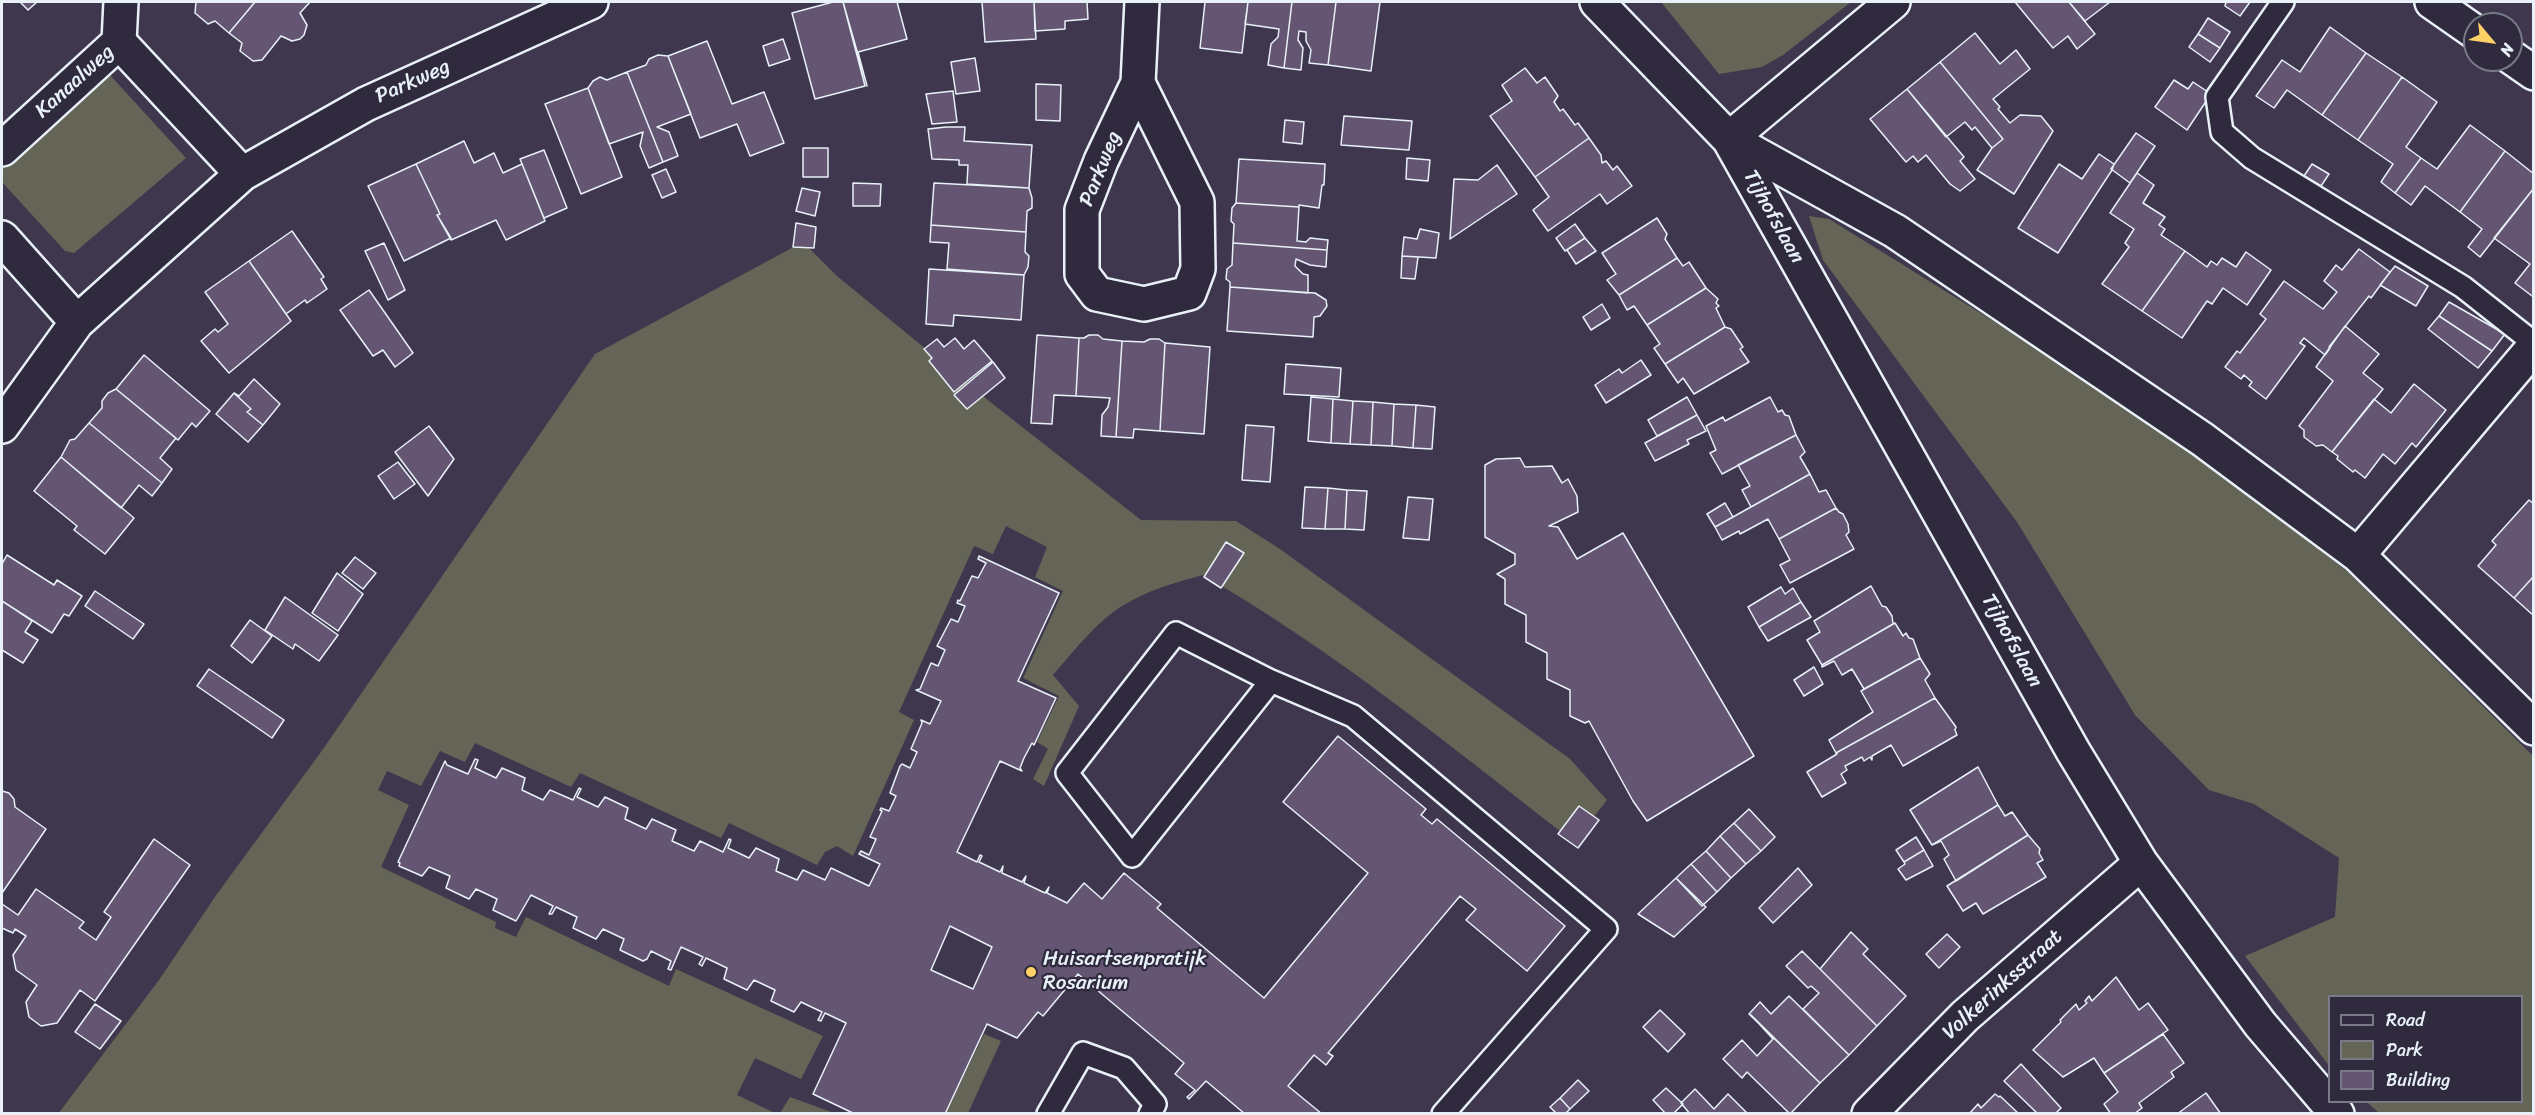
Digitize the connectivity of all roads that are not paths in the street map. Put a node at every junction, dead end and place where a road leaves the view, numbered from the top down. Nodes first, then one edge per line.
1 (121, 2) edge
2 (591, 2) edge
3 (1142, 2) edge
4 (1597, 2) edge
5 (1893, 2) edge
6 (2283, 2) edge
7 (2432, 2) edge
8 (2463, 24) edge
9 (119, 42) junction
10 (1138, 84) junction
11 (1729, 139) junction
12 (2, 149) edge
13 (242, 174) junction
14 (2, 238) edge
15 (77, 322) junction
16 (2534, 345) edge
17 (2, 426) edge
18 (2358, 555) junction
19 (1270, 681) junction
20 (2534, 728) edge
21 (2141, 863) junction
22 (2328, 1103) edge
23 (1048, 1113) edge
24 (1150, 1113) edge
25 (1443, 1113) edge
26 (1869, 1113) edge

1 - 9 street, Kanaalweg
2 - 13 street, Parkweg
3 - 10 street, Parkweg
4 - 11 street, Tijhofslaan
5 - 11 street
6 - 16 lane
7 - 8 street
9 - 12 street, Kanaalweg
9 - 13 street
10 - 10 street, Parkweg
11 - 18 street, Tijhofslaan
11 - 21 street, Tijhofslaan
13 - 15 street, Parkweg
14 - 15 street
15 - 17 street, Parkweg
16 - 18 street
18 - 20 street, Tijhofslaan
19 - 19 lane
19 - 25 lane
21 - 22 street, Tijhofslaan
21 - 26 street, Volkerinksstraat
23 - 24 lane

